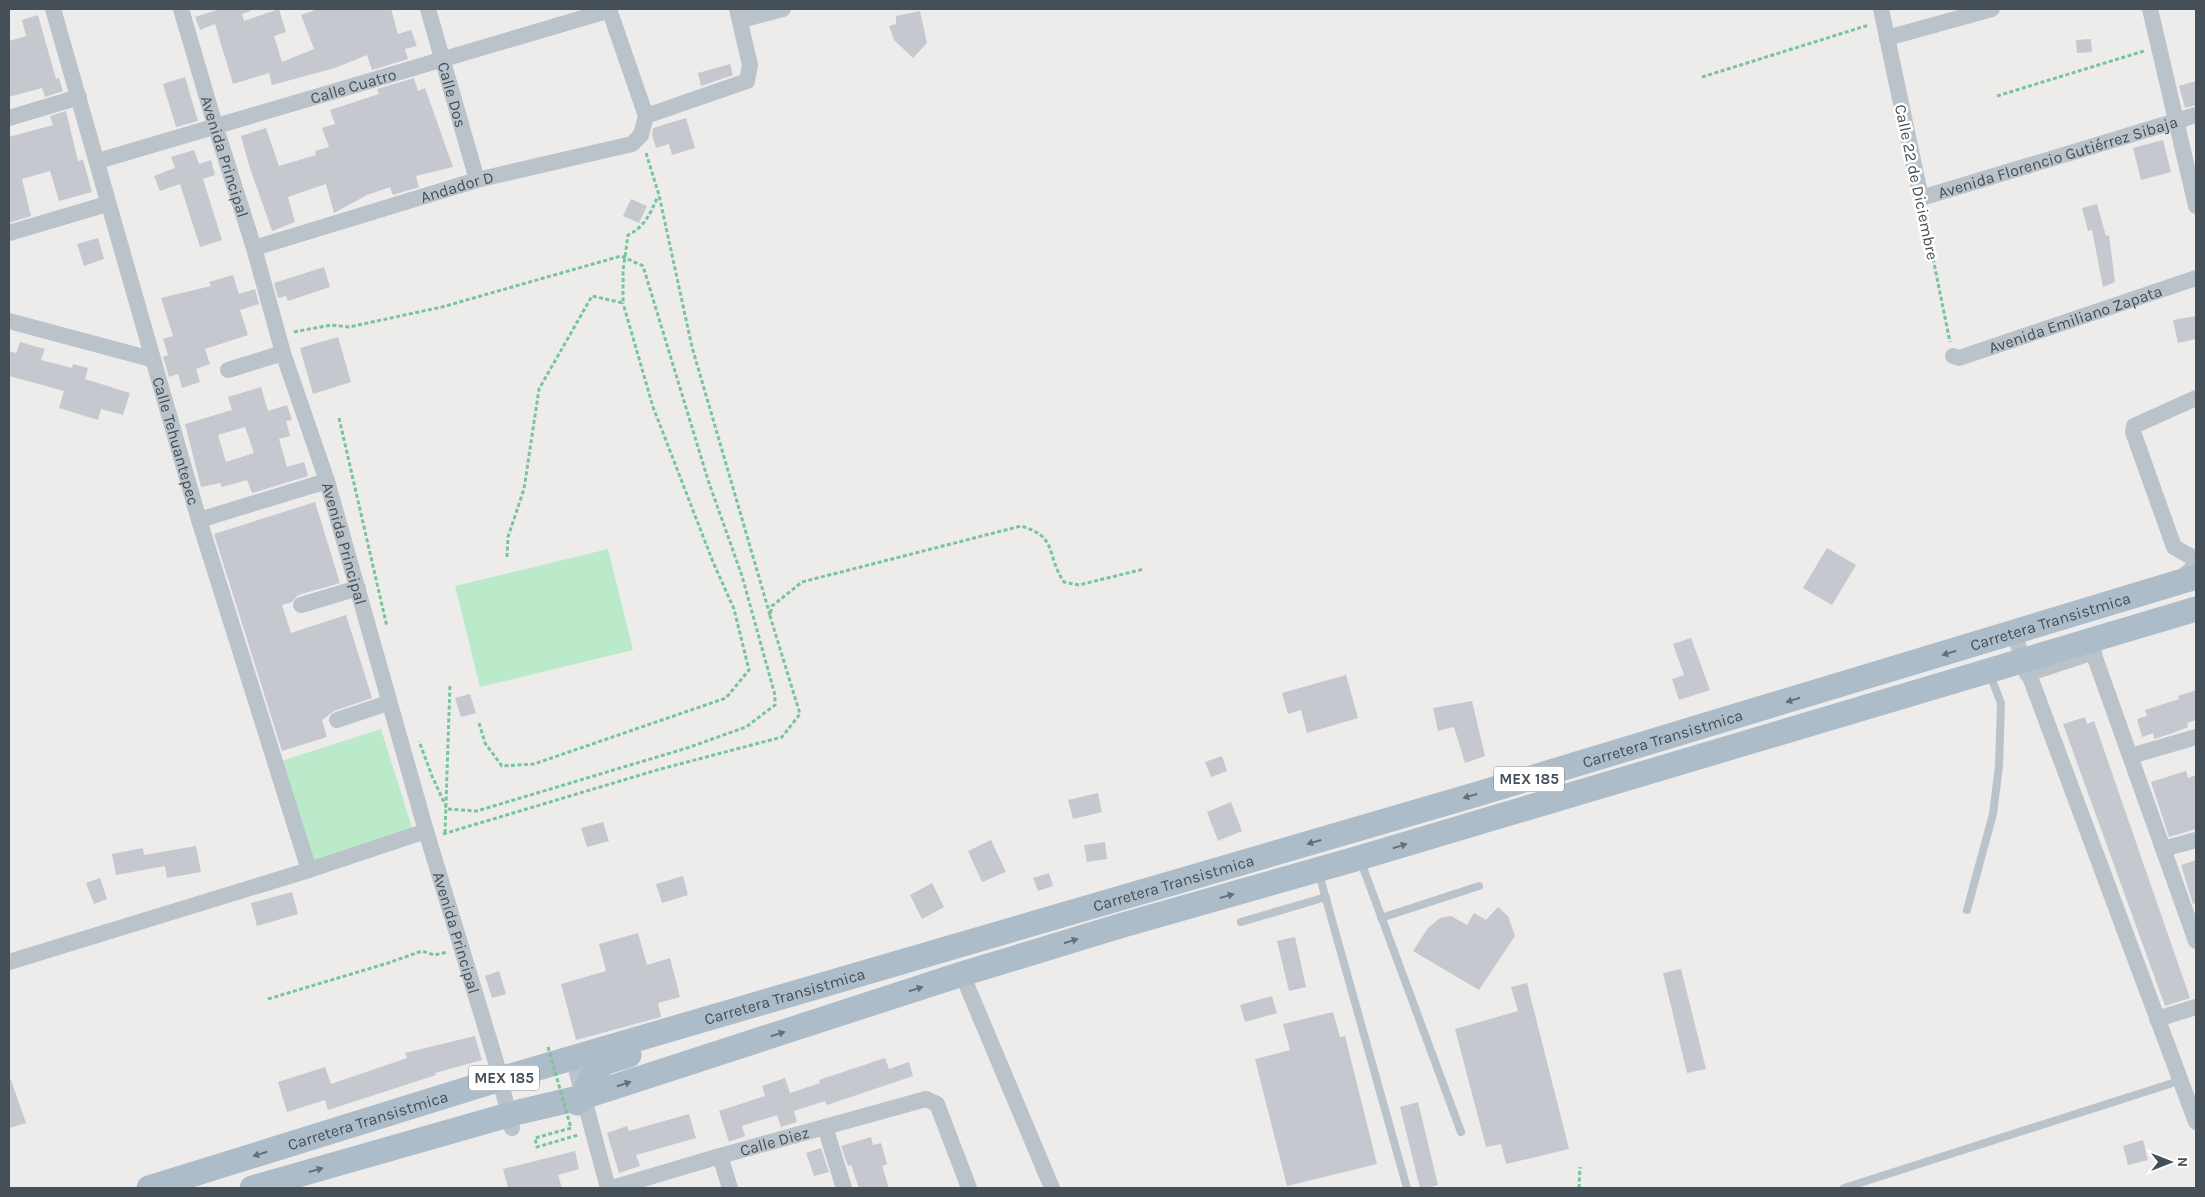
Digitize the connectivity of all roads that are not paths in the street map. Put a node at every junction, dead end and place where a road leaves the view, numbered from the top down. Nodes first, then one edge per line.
1 (53, 9) edge
2 (181, 9) edge
3 (428, 9) edge
4 (783, 9) edge
5 (1992, 9) edge
6 (2150, 9) edge
7 (610, 10) edge
8 (739, 14) edge
9 (1882, 14) edge
10 (1887, 38) junction
11 (443, 59) junction
12 (78, 97) junction
13 (2196, 115) edge
14 (646, 116) junction
15 (9, 118) edge
16 (2177, 122) junction
17 (215, 125) junction
18 (98, 161) junction
19 (478, 180) junction
20 (1921, 198) joint
21 (107, 204) junction
22 (2196, 206) edge
23 (9, 232) edge
24 (254, 248) junction
25 (2196, 278) edge
26 (9, 321) edge
27 (281, 345) junction
28 (1953, 356) road end
29 (151, 358) junction
30 (228, 370) dead end
31 (2196, 398) edge
32 (327, 481) junction
33 (199, 520) junction
34 (2186, 581) edge
35 (358, 588) junction
36 (301, 605) dead end
37 (2196, 609) edge
38 (2014, 634) junction
39 (2092, 646) junction
40 (2025, 667) junction
41 (1989, 670) junction
42 (388, 703) junction
43 (337, 720) dead end
44 (2196, 737) edge
45 (2131, 756) junction
46 (426, 831) junction
47 (2196, 840) edge
48 (2163, 849) junction
49 (1359, 858) junction
50 (1318, 869) junction
51 (309, 870) junction
52 (1479, 886) dead end
53 (1326, 897) junction
54 (1967, 910) dead end
55 (1381, 918) junction
56 (1241, 922) dead end
57 (2196, 941) edge
58 (9, 962) edge
59 (962, 974) junction
60 (2196, 1007) edge
61 (732, 1013) junction
62 (2157, 1019) junction
63 (573, 1058) junction
64 (500, 1079) junction
65 (2179, 1081) junction
66 (583, 1097) junction
67 (510, 1121) junction
68 (2196, 1122) edge
69 (825, 1126) junction
70 (1461, 1132) dead end
71 (720, 1156) junction
72 (351, 1160) junction
73 (149, 1188) edge
74 (252, 1188) edge
75 (610, 1188) edge
76 (730, 1188) edge
77 (844, 1188) edge
78 (970, 1188) edge
79 (1052, 1188) edge
80 (1407, 1188) edge
81 (1844, 1188) edge

1 - 12 street, Calle Tehuantepec
2 - 17 street, Avenida Principal
3 - 11 street, Calle Dos
4 - 8 street
5 - 10 street
6 - 16 street
7 - 11 street, Calle Cuatro
7 - 14 street
8 - 14 street
9 - 10 street, Calle 22 de Diciembre
10 - 20 street, Calle 22 de Diciembre
11 - 17 street, Calle Cuatro
11 - 19 street, Calle Dos
12 - 15 street
12 - 18 street, Calle Tehuantepec
13 - 16 street, Avenida Florencio Gutiérrez Sibaja
14 - 19 street, Andador D
16 - 20 street, Avenida Florencio Gutiérrez Sibaja
16 - 22 street
17 - 18 street, Calle Cuatro
17 - 24 street, Avenida Principal
18 - 21 street, Calle Tehuantepec
19 - 24 street, Andador D
21 - 23 street
21 - 29 street, Calle Tehuantepec
24 - 27 street, Avenida Principal
25 - 28 street, Avenida Emiliano Zapata
26 - 29 street
27 - 30 street
27 - 32 street, Avenida Principal
29 - 33 street, Calle Tehuantepec
31 - 34 street
32 - 33 street
32 - 35 street, Avenida Principal
33 - 51 street, Calle Tehuantepec
34 - 38 main road, Carretera Transistmica / MEX 185
34 - 40 main road
35 - 36 street
35 - 42 street, Avenida Principal
37 - 39 main road, Carretera Transistmica / MEX 185
38 - 40 street
38 -> 61 main road, Carretera Transistmica / MEX 185
39 - 40 main road, Carretera Transistmica / MEX 185
39 - 45 street
40 - 41 main road, Carretera Transistmica / MEX 185
40 - 62 street
49 -> 41 main road, Carretera Transistmica / MEX 185
41 - 54 lane
42 - 43 street
42 - 46 street, Avenida Principal
44 - 45 street
45 - 48 street
46 - 51 street
46 - 64 street, Avenida Principal
47 - 48 street
48 - 57 street
49 - 50 main road, Carretera Transistmica / MEX 185
49 - 55 lane
50 - 53 lane
59 -> 50 main road, Carretera Transistmica / MEX 185
51 - 58 street
52 - 55 lane
53 - 56 lane
53 - 80 lane
55 - 70 lane
66 -> 59 main road, Carretera Transistmica / MEX 185
59 - 79 street
60 - 62 street
61 - 63 main road, Carretera Transistmica / MEX 185
61 - 66 main road
62 - 65 street
63 - 64 main road, Carretera Transistmica / MEX 185
63 - 66 street
64 - 67 street, Avenida Principal
64 - 72 main road
64 -> 73 main road, Carretera Transistmica / MEX 185
65 - 68 street
65 - 81 lane
66 - 67 main road
66 - 75 street
67 - 72 main road
69 - 71 street, Calle Diez
69 - 77 street
69 - 78 street, Calle Diez
71 - 75 street, Calle Diez
71 - 76 street
74 -> 72 main road, Carretera Transistmica

